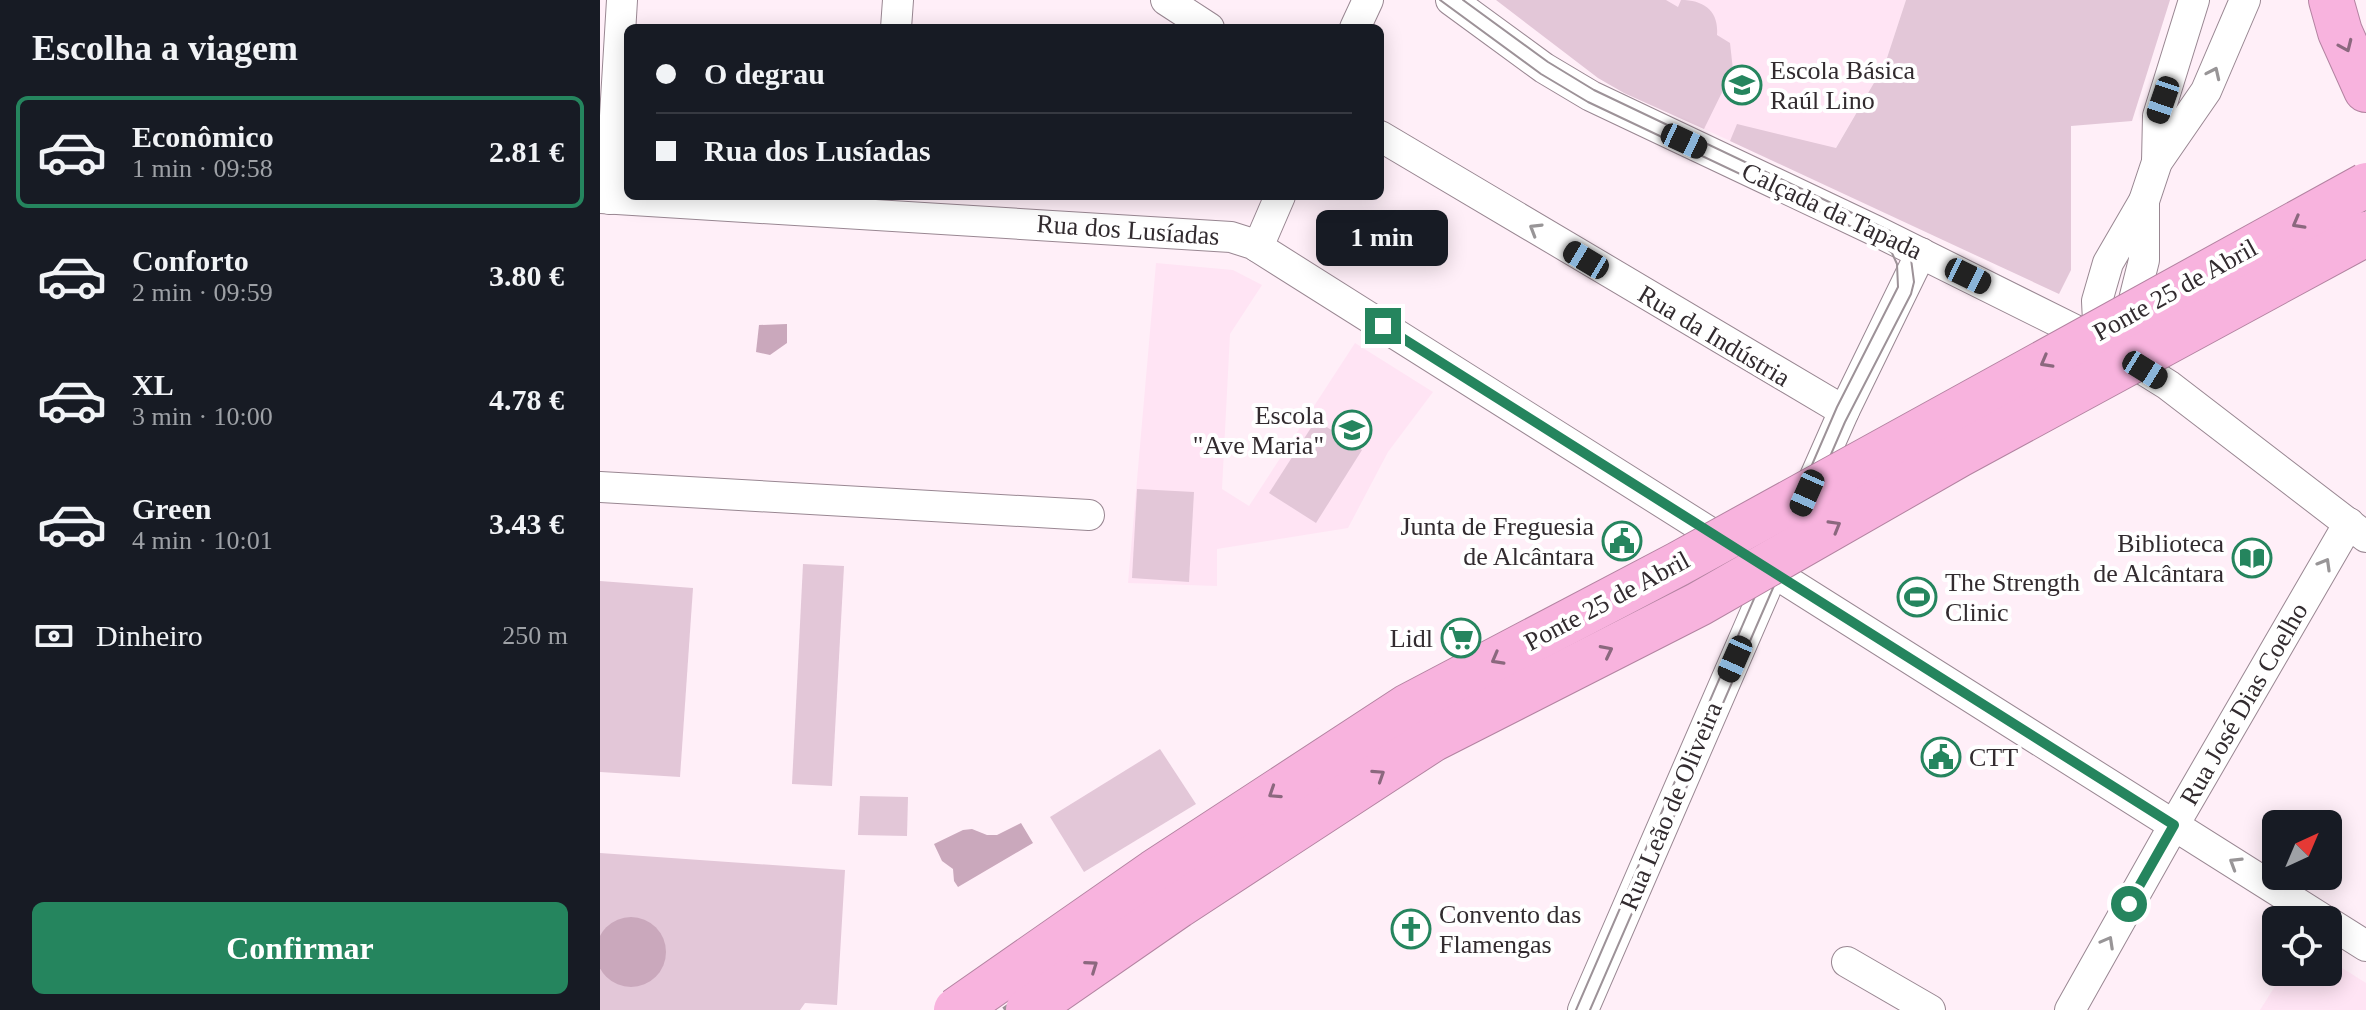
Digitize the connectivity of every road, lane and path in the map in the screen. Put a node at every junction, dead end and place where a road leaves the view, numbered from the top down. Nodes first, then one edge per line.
1 (622, 0) edge
2 (898, 0) edge
3 (1166, 0) edge
4 (1368, 0) edge
5 (1451, 0) edge
6 (2194, 0) edge
7 (2245, 0) edge
8 (2331, 0) edge
9 (896, 24) edge
10 (1203, 24) edge
11 (1357, 24) edge
12 (2366, 90) edge
13 (1384, 138) edge
14 (2157, 162) junction
15 (2366, 185) edge
16 (605, 198) edge
17 (675, 200) edge
18 (1278, 200) edge
19 (886, 206) edge
20 (2366, 234) edge
21 (1258, 247) junction
22 (1921, 253) junction
23 (2099, 342) junction
24 (1844, 411) junction
25 (600, 487) edge
26 (1089, 515) dead end
27 (2357, 530) edge
28 (1772, 572) junction
29 (2174, 825) junction
30 (2302, 906) edge
31 (2342, 931) edge
32 (2366, 946) edge
33 (1847, 962) dead end
34 (956, 1010) edge
35 (1028, 1010) edge
36 (1583, 1010) edge
37 (1930, 1010) edge
38 (2070, 1010) edge

1 - 16 street
2 - 9 street
3 - 10 street
4 - 11 street
5 - 22 street, Calçada da Tapada
6 - 14 street
14 -> 7 street
8 -> 12 highway
24 -> 13 street, Rua da Indústria
14 - 23 street
15 -> 34 highway, Ponte 25 de Abril, bridge
17 - 19 street, Rua dos Lusíadas
18 - 21 street
19 - 21 street, Rua dos Lusíadas
35 -> 20 highway, Ponte 25 de Abril, bridge
21 - 28 street, Rua dos Lusíadas
22 - 23 street, Calçada da Tapada
22 - 24 street, Rua Leão de Oliveira
23 - 27 street, Calçada da Tapada
24 - 28 street, Rua Leão de Oliveira
25 - 26 street
29 -> 27 street, Rua José Dias Coelho
28 - 29 street, Rua dos Lusíadas
28 - 36 street, Rua Leão de Oliveira
30 -> 29 street, Rua dos Lusíadas
38 -> 29 street, Rua José Dias Coelho
31 - 32 street, Rua dos Lusíadas
33 - 37 street

